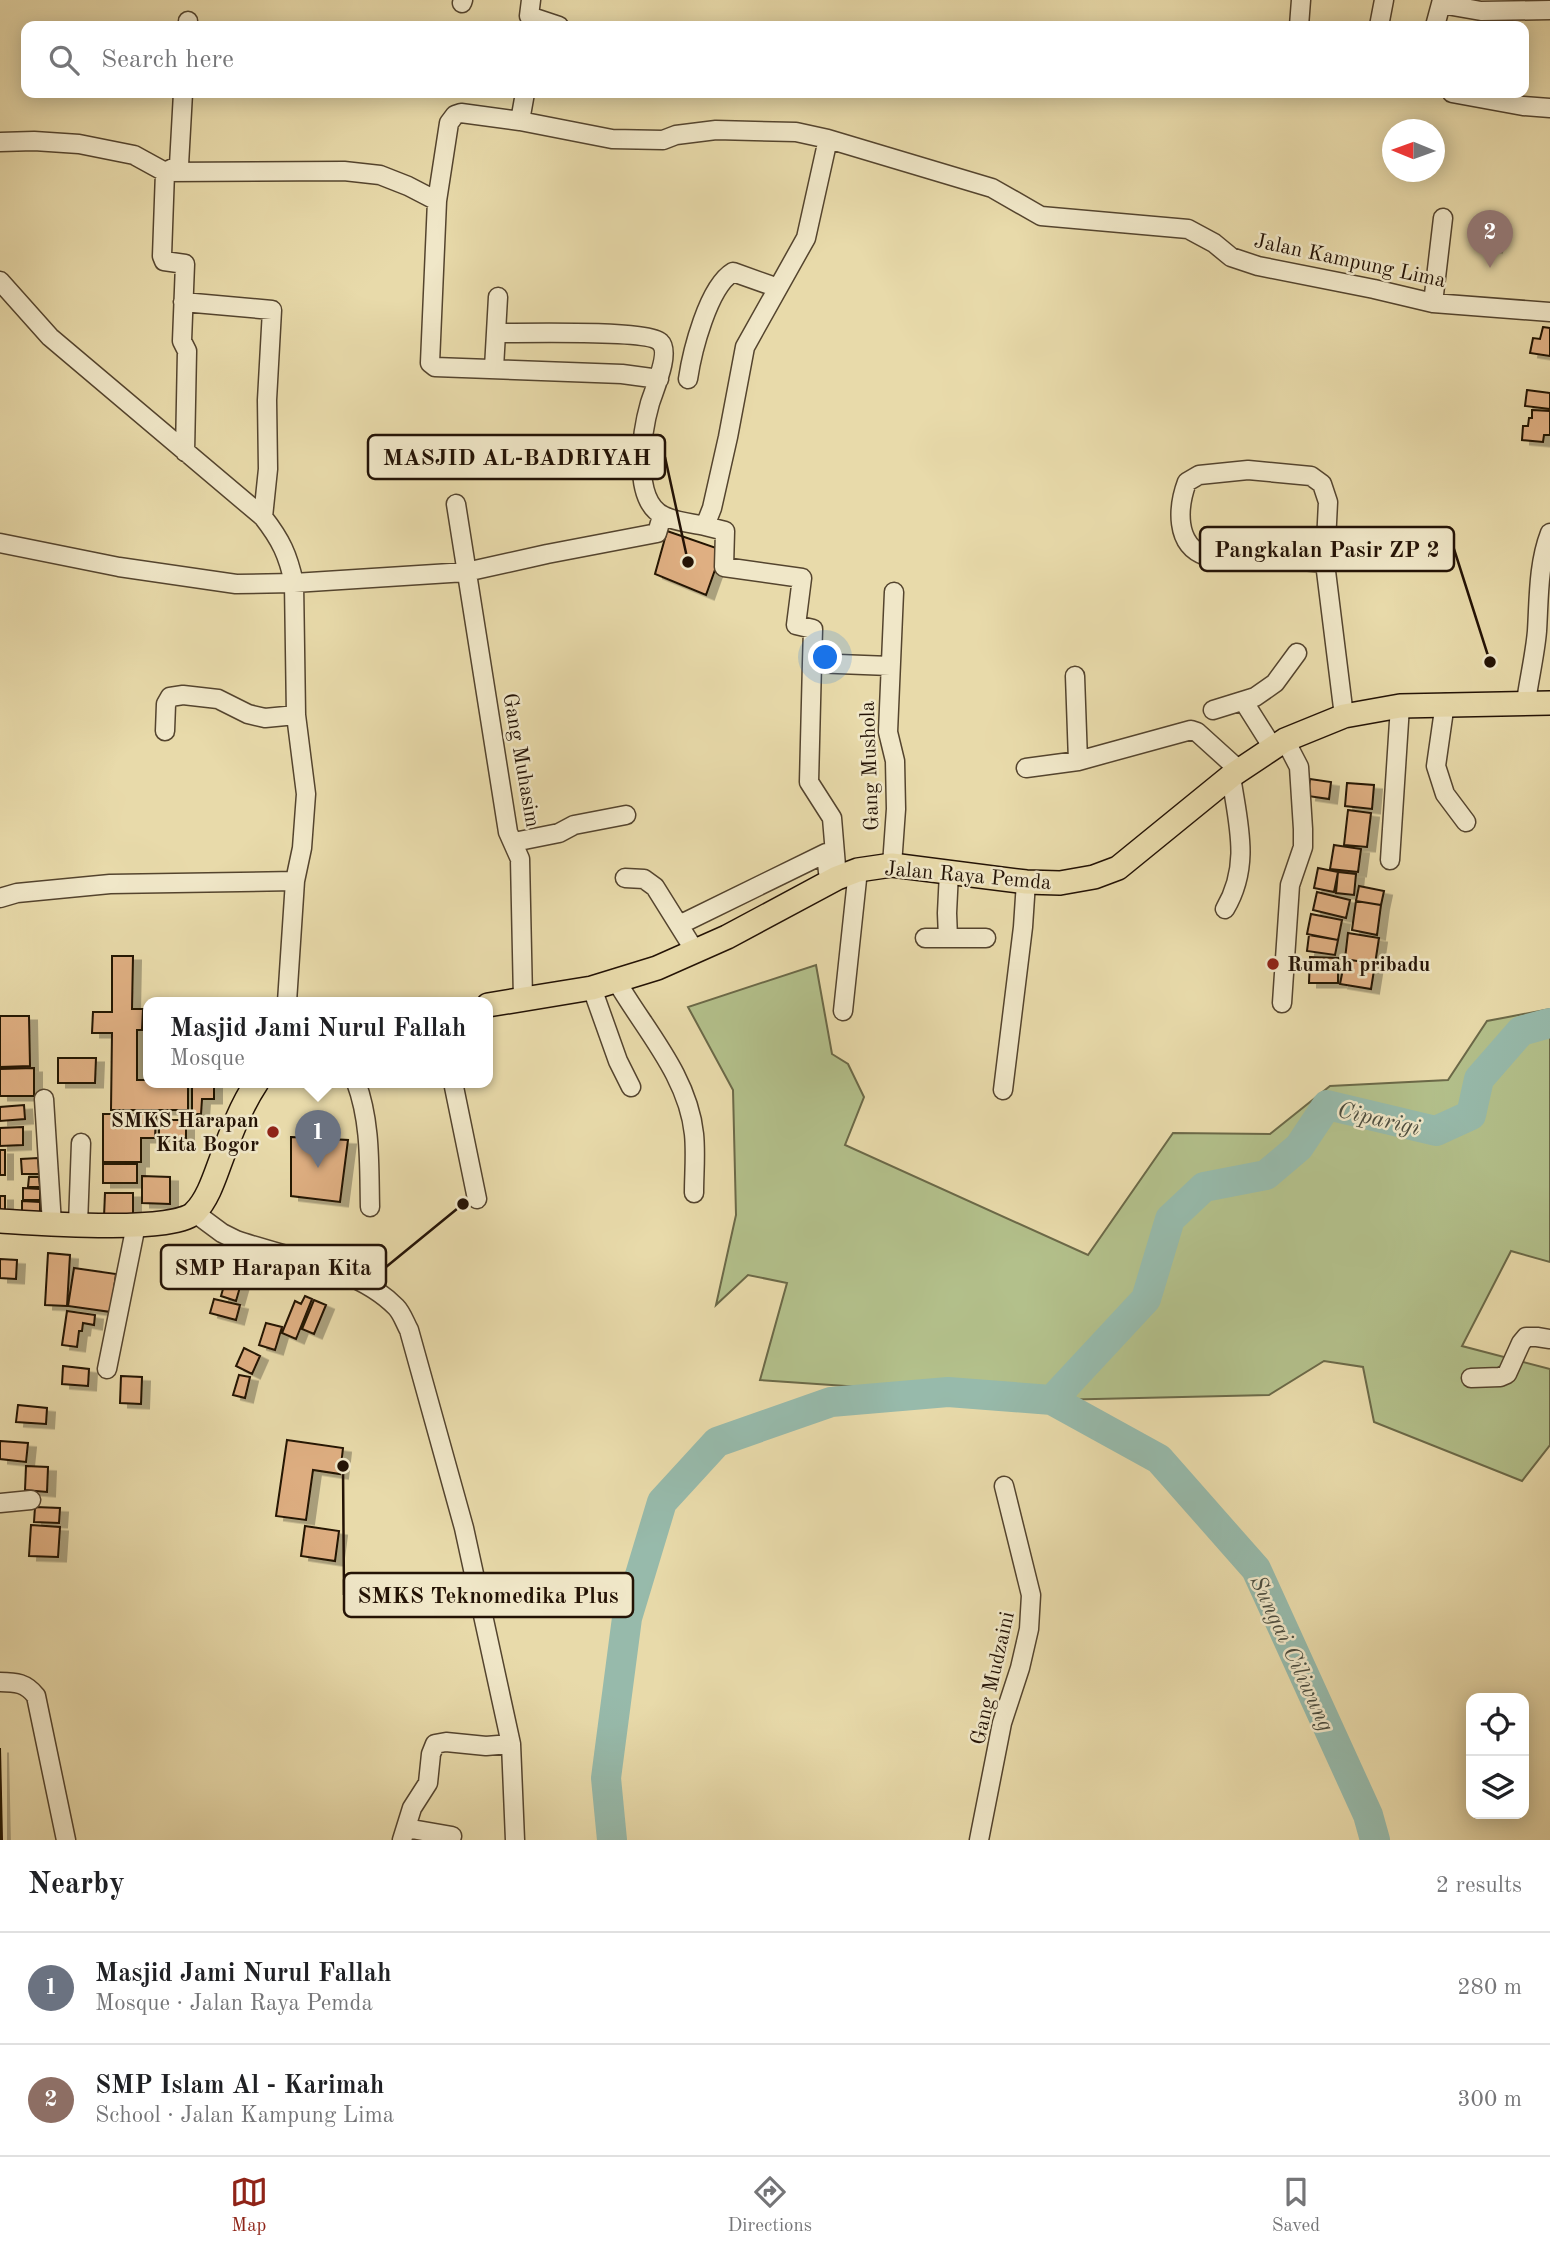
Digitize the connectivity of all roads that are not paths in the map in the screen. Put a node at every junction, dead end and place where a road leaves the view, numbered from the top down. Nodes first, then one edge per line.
1 (531, 0) edge
2 (1301, 0) edge
3 (1384, 0) edge
4 (1442, 2) edge
5 (1540, 12) edge
6 (539, 21) edge
7 (1299, 21) edge
8 (1380, 21) edge
9 (1437, 21) edge
10 (183, 98) edge
11 (524, 98) edge
12 (1479, 98) edge
13 (1550, 107) edge
14 (520, 121) junction
15 (828, 139) junction
16 (0, 142) edge
17 (165, 172) junction
18 (437, 201) junction
19 (1443, 218) dead end
20 (0, 281) edge
21 (778, 288) junction
22 (498, 297) dead end
23 (183, 302) junction
24 (1433, 303) junction
25 (1550, 312) edge
26 (501, 333) dead end
27 (494, 368) junction
28 (659, 379) junction
29 (688, 379) dead end
30 (185, 452) junction
31 (456, 504) dead end
32 (662, 516) junction
33 (263, 517) junction
34 (705, 526) junction
35 (1550, 533) edge
36 (0, 543) edge
37 (1325, 563) junction
38 (466, 572) junction
39 (294, 583) junction
40 (1545, 586) edge
41 (894, 592) dead end
42 (1297, 653) dead end
43 (812, 663) junction
44 (890, 666) junction
45 (1074, 676) dead end
46 (1244, 702) junction
47 (1526, 702) junction
48 (1445, 703) junction
49 (1550, 703) edge
50 (1400, 705) junction
51 (1213, 710) dead end
52 (296, 715) junction
53 (1344, 716) junction
54 (165, 730) dead end
55 (1279, 744) junction
56 (1078, 761) junction
57 (1026, 768) dead end
58 (1235, 773) junction
59 (626, 815) dead end
60 (1466, 822) dead end
61 (514, 842) junction
62 (1390, 860) dead end
63 (892, 865) junction
64 (949, 872) junction
65 (841, 877) junction
66 (625, 878) dead end
67 (295, 881) junction
68 (1026, 882) junction
69 (0, 898) edge
70 (1225, 909) dead end
71 (679, 925) junction
72 (925, 938) dead end
73 (948, 938) junction
74 (986, 938) dead end
75 (695, 951) junction
76 (617, 982) junction
77 (592, 989) junction
78 (287, 997) edge
79 (523, 999) junction
80 (1282, 1003) dead end
81 (493, 1005) edge
82 (844, 1011) dead end
83 (631, 1087) dead end
84 (253, 1088) edge
85 (358, 1088) edge
86 (454, 1088) edge
87 (1003, 1090) dead end
88 (44, 1099) dead end
89 (81, 1143) dead end
90 (694, 1193) dead end
91 (477, 1199) dead end
92 (370, 1207) dead end
93 (195, 1213) junction
94 (0, 1221) edge
95 (52, 1224) junction
96 (78, 1224) junction
97 (136, 1225) junction
98 (1550, 1339) edge
99 (107, 1369) dead end
100 (1471, 1378) dead end
101 (1004, 1486) dead end
102 (31, 1500) dead end
103 (0, 1503) edge
104 (0, 1682) edge
105 (511, 1744) junction
106 (404, 1834) edge
107 (452, 1836) dead end
108 (66, 1840) edge
109 (515, 1840) edge
110 (979, 1840) edge

1 - 6 street
2 - 7 street
3 - 8 street
4 - 5 street
4 - 9 street
10 - 17 street
11 - 14 street
12 - 13 street
14 - 15 street, Jalan Kampung Lima
14 - 18 street, Jalan Kampung Lima
15 - 21 street
15 - 24 street, Jalan Kampung Lima
16 - 17 street
17 - 18 street
17 - 23 street
18 - 27 street
19 - 24 street
20 - 30 street
21 - 29 street
21 - 34 street
22 - 27 street
23 - 30 street
23 - 33 street
24 - 25 street, Jalan Kampung Lima
26 - 28 street
27 - 28 street
28 - 32 street
30 - 33 street
31 - 38 street, Gang Muhasim
32 - 34 street
32 - 38 street
33 - 39 street
34 - 43 street
35 - 40 street
36 - 39 street
37 - 37 street
37 - 53 street
38 - 39 street
38 - 61 street, Gang Muhasim
39 - 52 street
40 - 47 street
41 - 44 street, Gang Mushola
42 - 46 street
43 - 44 street
43 - 65 street
44 - 63 street, Gang Mushola
45 - 56 street
46 - 51 street
46 - 55 street
47 - 48 main road, Jalan Raya Pemda
47 - 49 main road, Jalan Raya Pemda
48 - 50 main road, Jalan Raya Pemda
48 - 60 street
50 - 53 main road, Jalan Raya Pemda
50 - 62 street
52 - 54 street
52 - 67 street
53 - 55 main road, Jalan Raya Pemda
55 - 58 main road, Jalan Raya Pemda
55 - 80 street
56 - 57 street
56 - 58 street
58 - 68 main road, Jalan Raya Pemda
58 - 70 street
59 - 61 street
61 - 79 street, Gang Muhasim
63 - 64 main road, Jalan Raya Pemda
63 - 65 main road, Jalan Raya Pemda
64 - 68 main road, Jalan Raya Pemda
64 - 73 street
65 - 71 street
65 - 75 main road, Jalan Raya Pemda
65 - 82 street
66 - 71 street
67 - 69 street
67 - 78 street
68 - 87 street
71 - 75 street
72 - 73 street
73 - 74 street
75 - 76 main road, Jalan Raya Pemda
76 - 77 main road, Jalan Raya Pemda
76 - 90 street
77 - 79 main road, Jalan Raya Pemda
77 - 83 street
79 - 81 main road, Jalan Raya Pemda
84 - 93 main road
85 - 92 street
86 - 91 street
88 - 95 street
89 - 96 street
93 - 97 main road
93 - 105 street
94 - 95 main road
95 - 96 main road
96 - 97 main road
97 - 99 street
98 - 100 street
101 - 110 street, Gang Mudzaini
102 - 103 street
104 - 108 street
105 - 106 street
105 - 109 street
106 - 107 street

